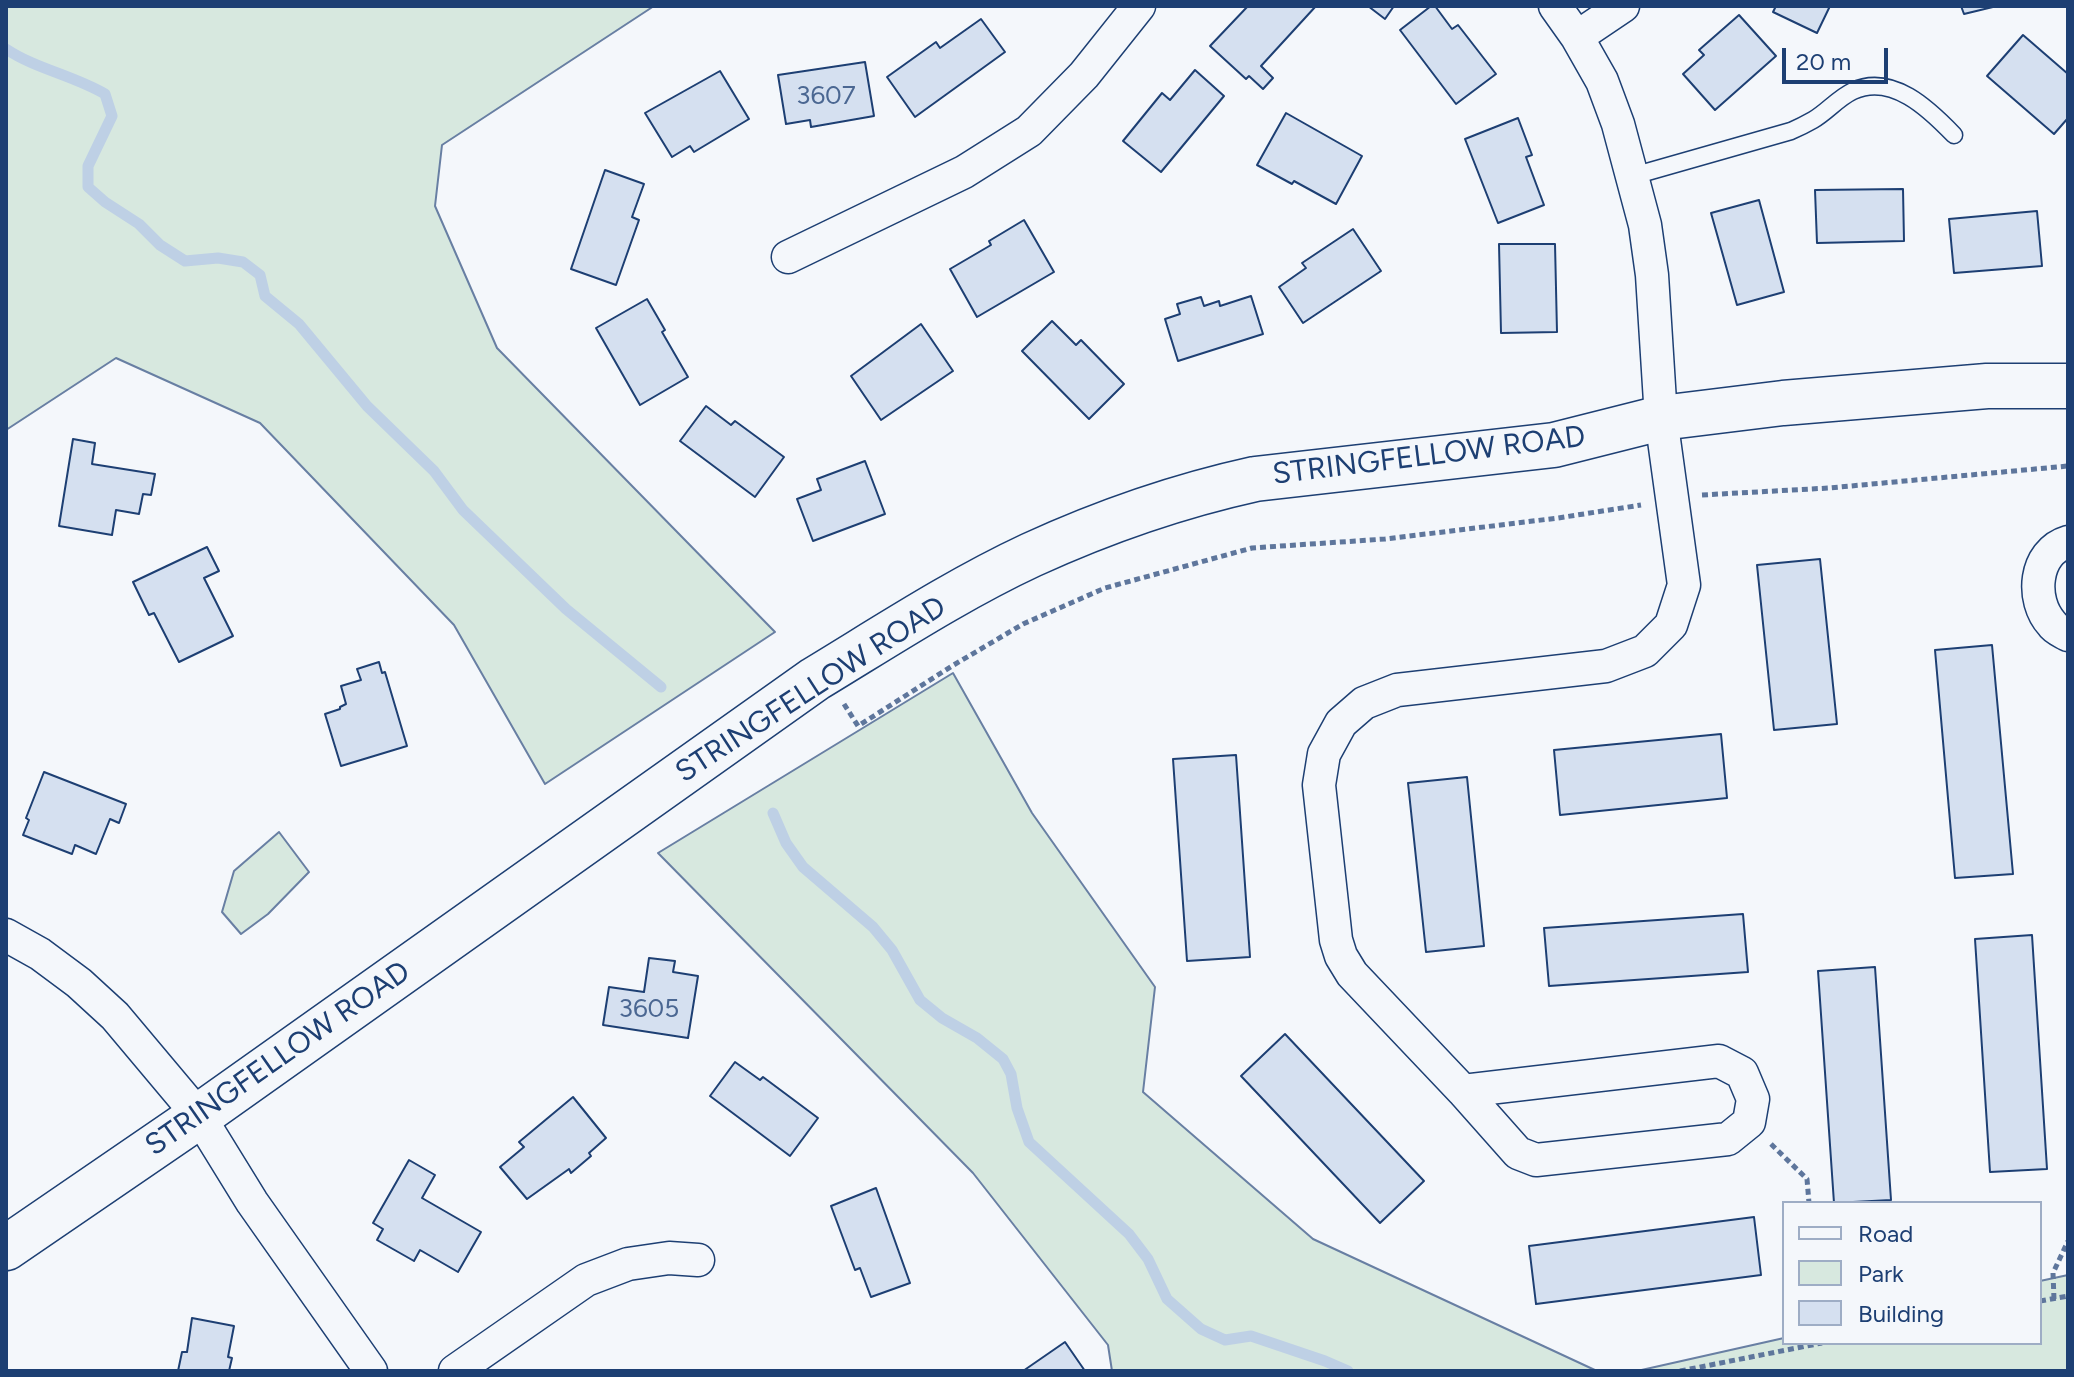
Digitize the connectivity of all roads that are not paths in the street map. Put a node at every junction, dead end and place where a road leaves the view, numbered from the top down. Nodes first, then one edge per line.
1 (1139, 6) edge
2 (1555, 6) edge
3 (1623, 6) edge
4 (1577, 37) junction
5 (1954, 135) dead end
6 (1633, 176) junction
7 (788, 257) dead end
8 (2068, 386) edge
9 (1661, 418) junction
10 (2068, 542) edge
11 (2068, 635) edge
12 (6, 935) edge
13 (1463, 1091) junction
14 (199, 1116) junction
15 (6, 1248) edge
16 (698, 1260) dead end
17 (371, 1371) edge
18 (455, 1371) edge

1 - 7 street
2 - 4 street
3 - 4 street
4 - 6 street
5 - 6 lane
6 - 9 street
8 - 9 main road, STRINGFELLOW ROAD
9 - 13 street
9 - 14 main road, STRINGFELLOW ROAD
10 - 11 street
12 - 14 street
13 - 13 street
14 - 15 main road, STRINGFELLOW ROAD
14 - 17 street
16 - 18 street

